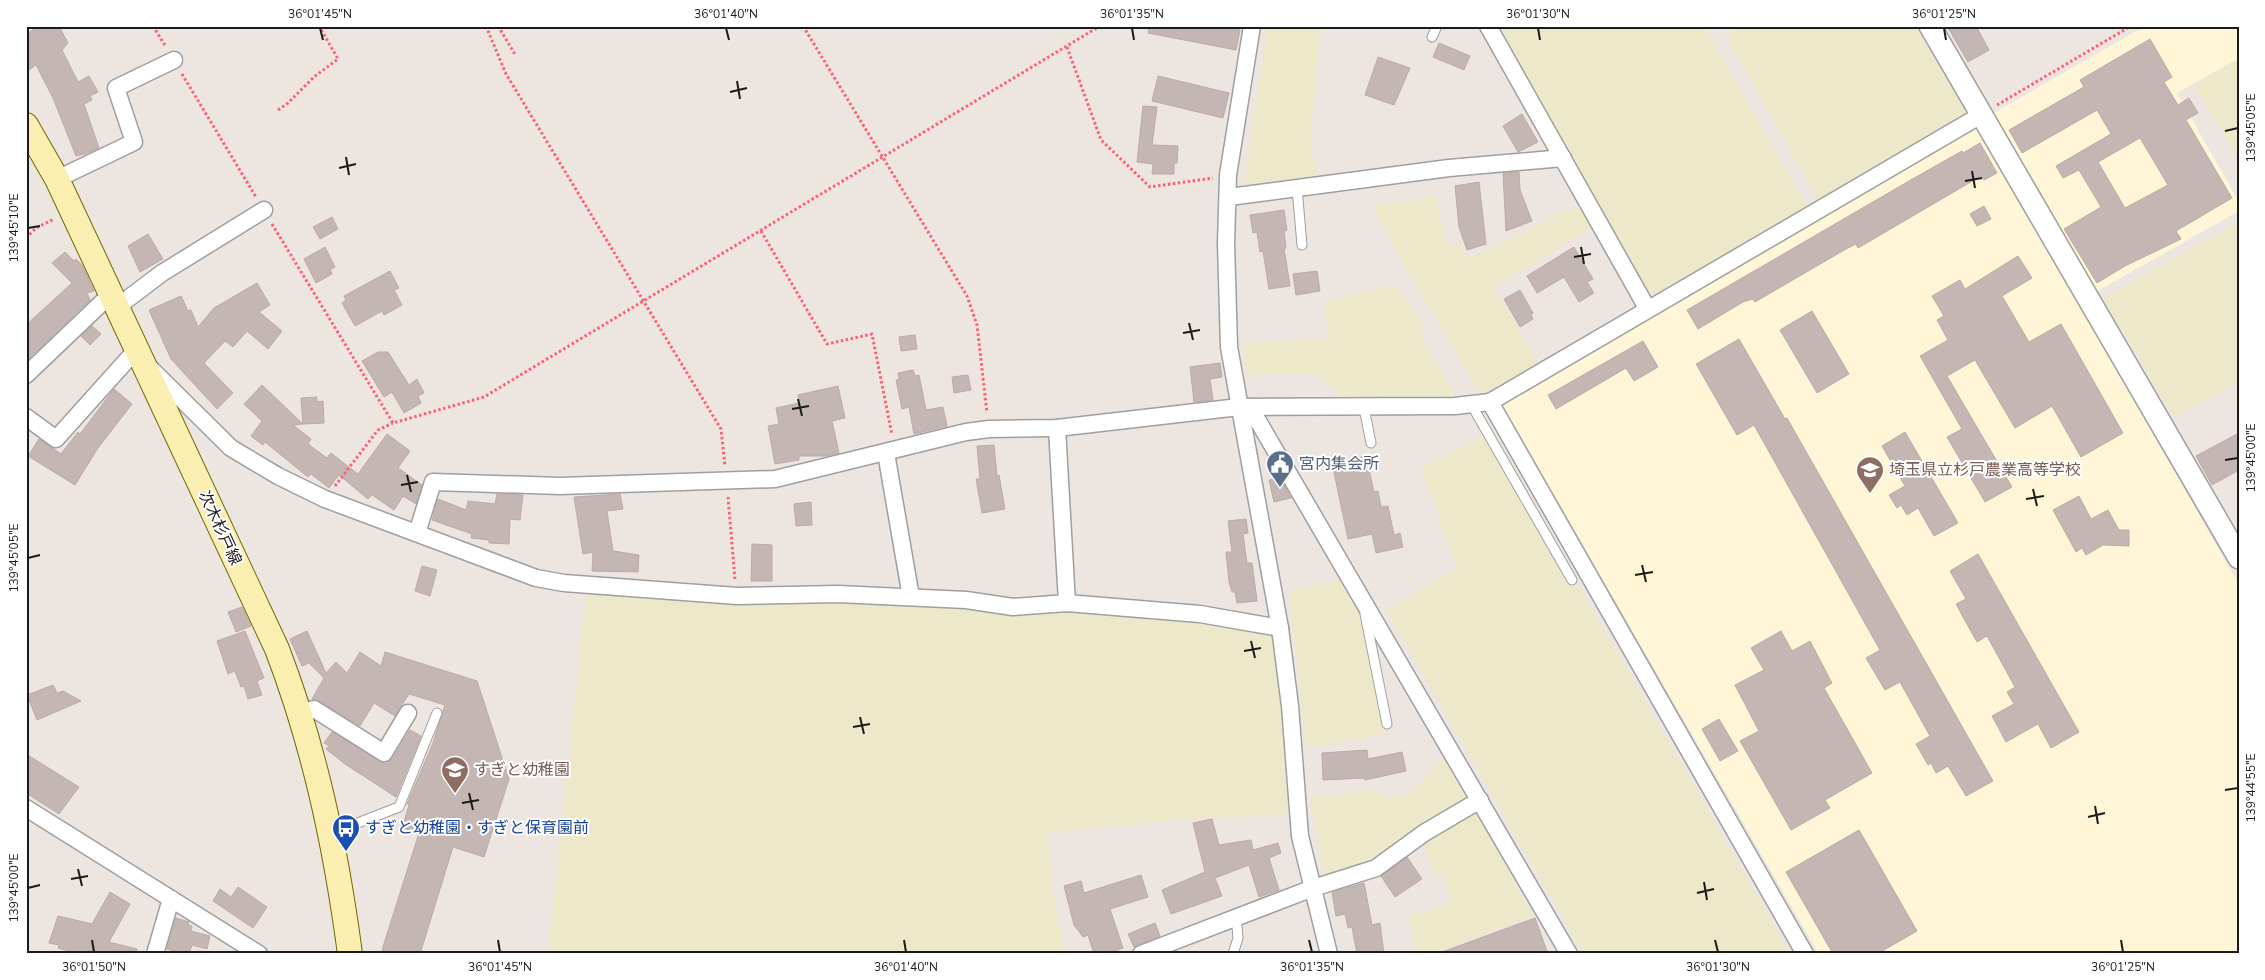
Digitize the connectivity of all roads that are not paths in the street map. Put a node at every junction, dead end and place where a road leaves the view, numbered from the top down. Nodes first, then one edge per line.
1 (1252, 26) edge
2 (1437, 26) edge
3 (1488, 26) edge
4 (1930, 26) edge
5 (1432, 37) dead end
6 (174, 60) road end
7 (1981, 114) junction
8 (26, 125) edge
9 (1562, 158) junction
10 (57, 179) junction
11 (1296, 188) junction
12 (1229, 197) junction
13 (264, 210) road end
14 (1302, 245) dead end
15 (114, 300) junction
16 (1648, 308) junction
17 (137, 353) junction
18 (26, 375) edge
19 (1490, 402) junction
20 (1471, 404) junction
21 (1245, 408) junction
22 (1364, 408) junction
23 (26, 417) edge
24 (1057, 428) junction
25 (1371, 443) dead end
26 (890, 452) junction
27 (417, 533) junction
28 (2239, 558) edge
29 (1572, 580) dead end
30 (911, 597) junction
31 (1362, 598) junction
32 (1067, 603) junction
33 (1280, 628) junction
34 (300, 712) junction
35 (408, 713) dead end
36 (438, 713) dead end
37 (1387, 724) dead end
38 (1480, 800) junction
39 (26, 808) edge
40 (331, 833) junction
41 (1313, 888) junction
42 (171, 899) junction
43 (1236, 916) junction
44 (155, 954) edge
45 (259, 954) edge
46 (350, 954) edge
47 (1141, 954) edge
48 (1233, 954) edge
49 (1330, 954) edge
50 (1569, 954) edge
51 (1805, 954) edge

1 - 12 street
2 - 5 lane
3 - 9 street
4 - 7 street
6 - 10 street
7 - 16 street
7 - 28 street
8 - 10 main road, 次木杉戸線
9 - 11 street
9 - 16 street
10 - 15 main road, 次木杉戸線
11 - 12 street
11 - 14 lane
12 - 21 street
13 - 15 street
15 - 17 main road, 次木杉戸線
15 - 18 street
16 - 19 street
17 - 23 street
17 - 27 street
17 - 34 main road, 次木杉戸線
19 - 20 street
19 - 51 street
20 - 22 street
20 - 29 lane
21 - 22 street
21 - 24 street
21 - 31 street
21 - 33 street
22 - 25 lane
24 - 26 street
24 - 32 street
26 - 27 street
26 - 30 street
27 - 30 street
30 - 32 street
31 - 37 lane
31 - 38 street
32 - 33 street
33 - 41 street
34 - 35 street
34 - 40 main road, 次木杉戸線
36 - 40 lane
38 - 41 street
38 - 50 street
39 - 42 street
40 - 46 main road, 次木杉戸線
41 - 43 street
41 - 49 street
42 - 44 street
42 - 45 street
43 - 47 street
43 - 48 lane

